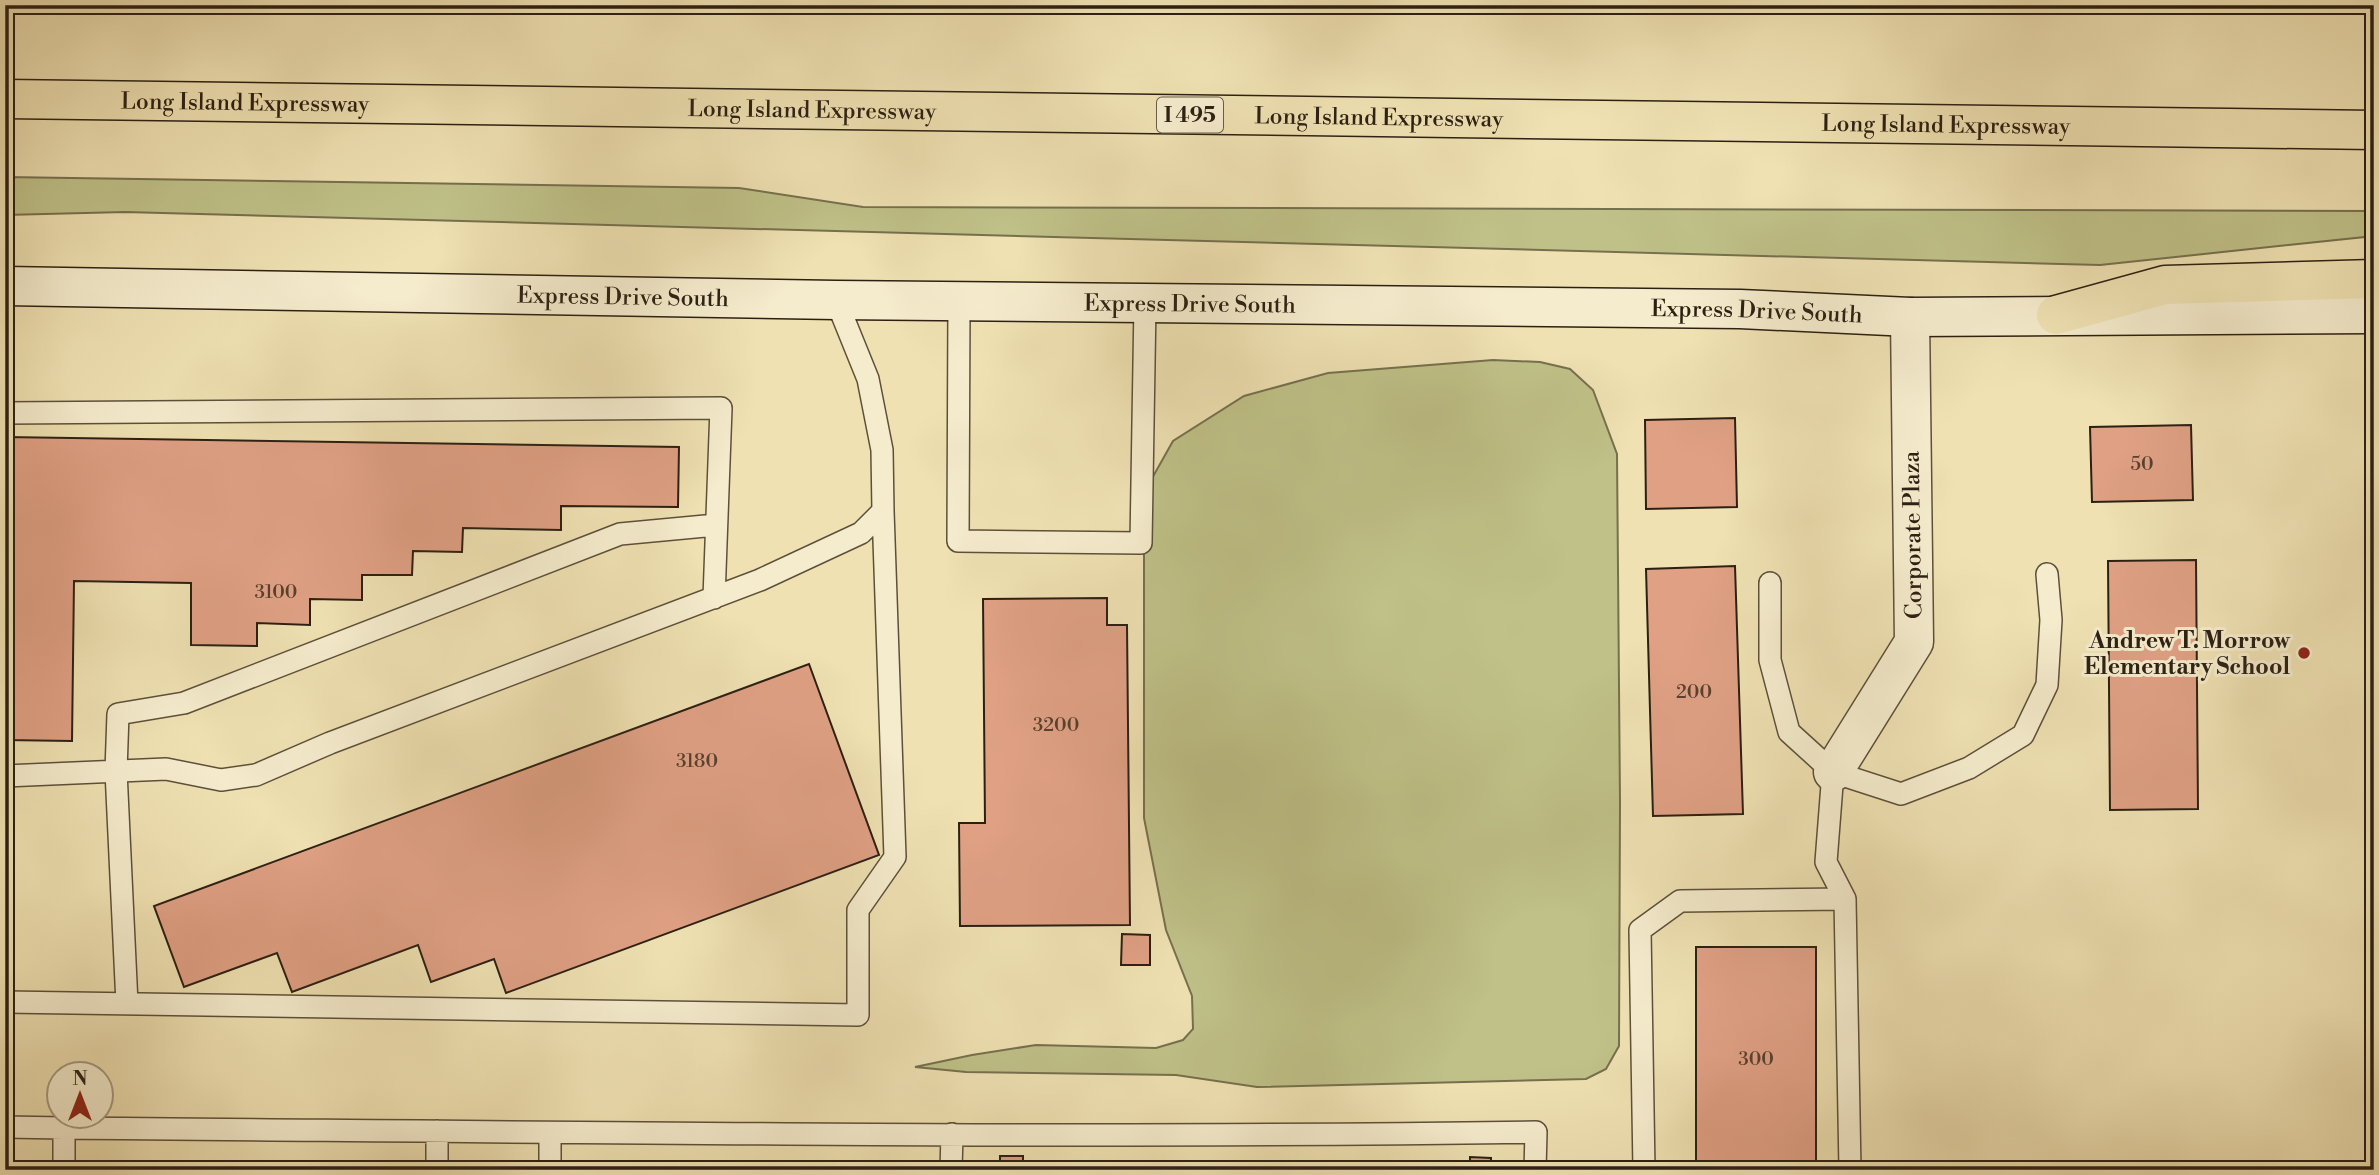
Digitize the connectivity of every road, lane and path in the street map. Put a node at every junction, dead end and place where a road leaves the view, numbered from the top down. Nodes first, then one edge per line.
1 (5, 99) edge
2 (2374, 130) edge
3 (2374, 279) edge
4 (5, 286) edge
5 (836, 300) junction
6 (959, 301) junction
7 (1145, 303) junction
8 (2374, 314) edge
9 (2056, 315) junction
10 (1910, 317) junction
11 (5, 413) edge
12 (883, 511) junction
13 (716, 525) junction
14 (2048, 573) dead end
15 (1770, 583) dead end
16 (713, 598) junction
17 (116, 771) junction
18 (1833, 772) junction
19 (5, 776) edge
20 (1845, 899) junction
21 (5, 1002) edge
22 (127, 1004) junction
23 (5, 1127) edge
24 (46, 1128) edge
25 (116, 1128) edge
26 (64, 1130) edge
27 (436, 1131) junction
28 (550, 1134) junction
29 (952, 1134) junction
30 (64, 1170) edge
31 (437, 1170) edge
32 (550, 1170) edge
33 (951, 1170) edge
34 (1535, 1170) edge
35 (1644, 1170) edge
36 (1850, 1170) edge

1 - 2 highway, Long Island Expressway / I 495
3 - 9 highway
4 - 5 main road, Express Drive South
5 - 6 main road, Express Drive South
5 - 12 lane
6 - 7 main road, Express Drive South
6 - 7 lane
7 - 10 main road, Express Drive South
8 - 9 main road, Express Drive South
9 - 10 main road, Express Drive South
10 - 18 main road, Corporate Plaza
11 - 13 lane
12 - 16 lane
12 - 22 lane
13 - 16 lane
13 - 17 lane
14 - 18 lane
15 - 18 lane
16 - 17 lane
17 - 19 lane
17 - 22 lane
18 - 20 lane
20 - 35 lane
20 - 36 lane
21 - 22 lane
23 - 24 lane
25 - 27 lane
26 - 30 lane
27 - 28 lane
27 - 31 lane
28 - 29 lane
28 - 32 lane
29 - 33 lane
29 - 34 lane

